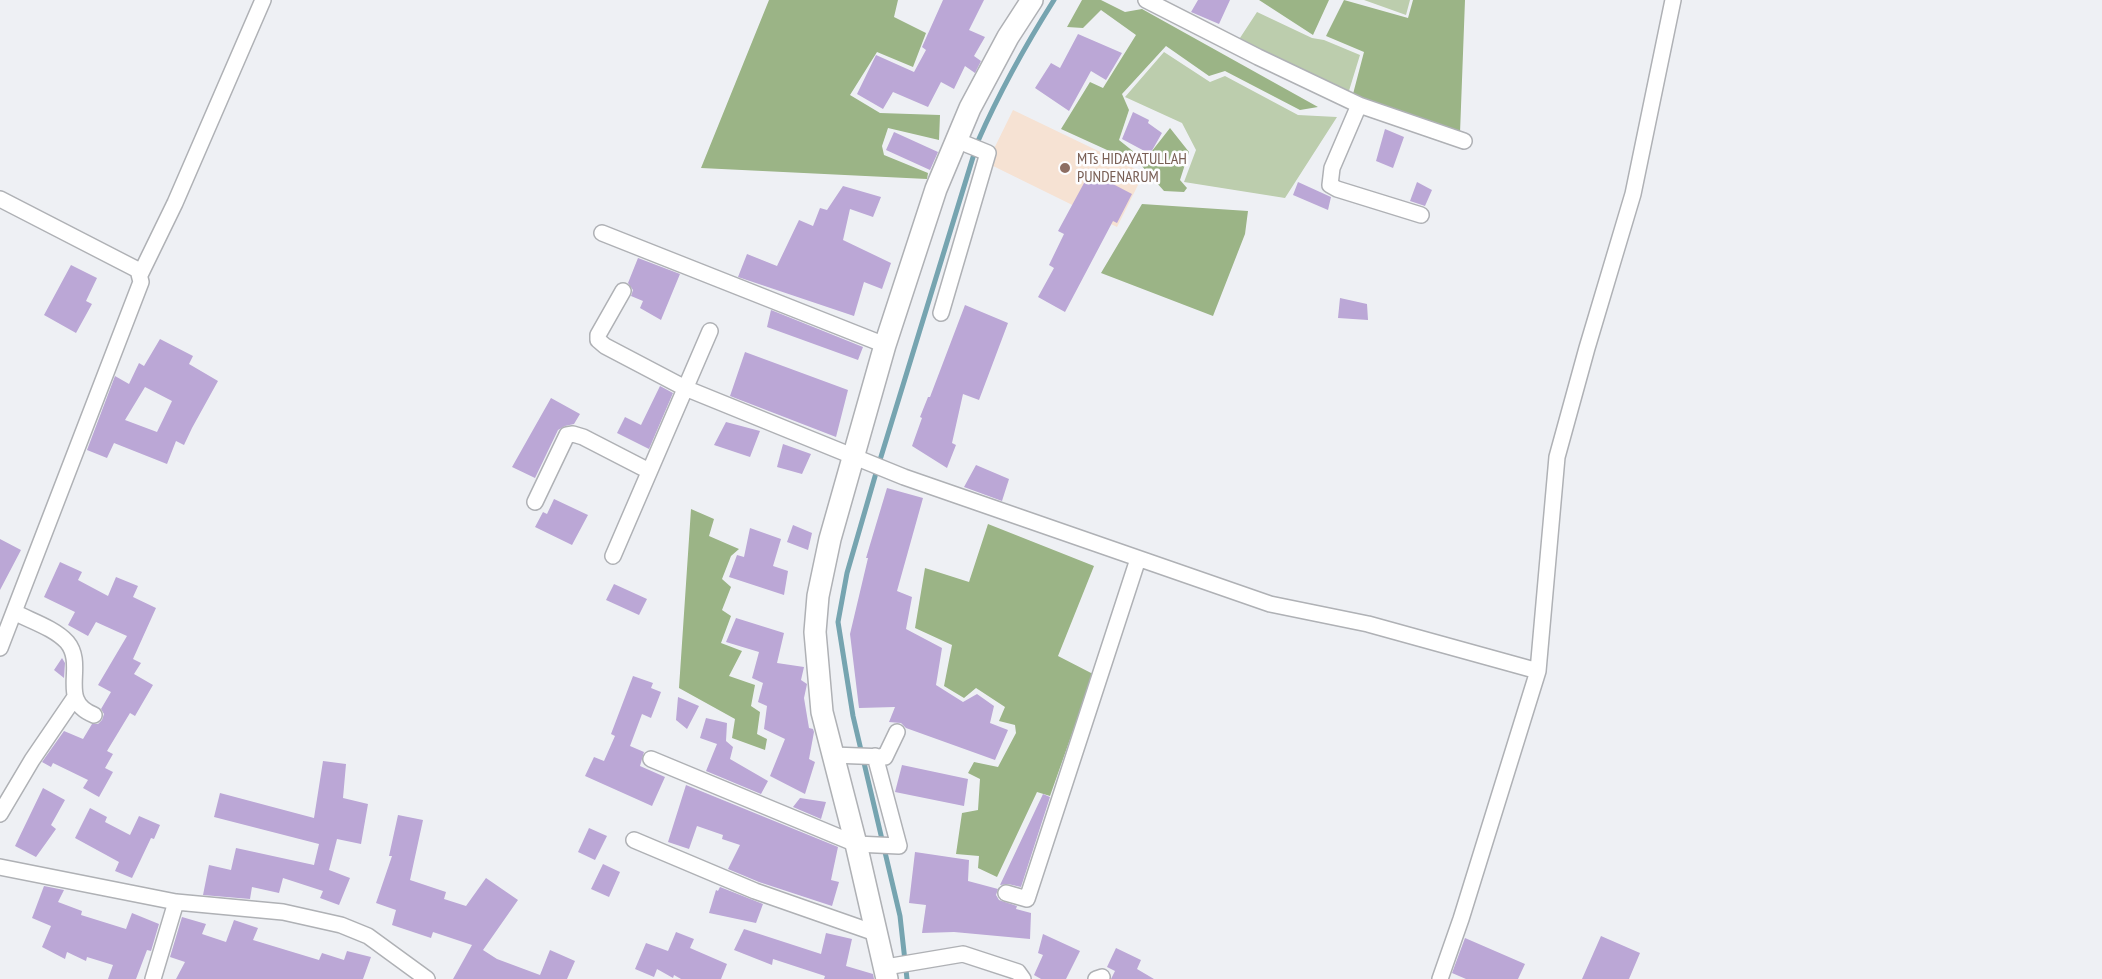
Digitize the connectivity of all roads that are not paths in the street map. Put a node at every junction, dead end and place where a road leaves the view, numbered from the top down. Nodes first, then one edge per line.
1 (263, 0) edge
2 (1032, 0) edge
3 (1146, 0) edge
4 (1673, 0) edge
5 (1359, 105) junction
6 (1464, 141) dead end
7 (961, 142) junction
8 (0, 199) edge
9 (1421, 215) dead end
10 (603, 233) dead end
11 (140, 275) junction
12 (623, 291) dead end
13 (941, 313) dead end
14 (710, 331) dead end
15 (885, 345) junction
16 (685, 387) junction
17 (859, 459) junction
18 (650, 471) junction
19 (535, 502) dead end
20 (613, 556) dead end
21 (1138, 559) junction
22 (14, 612) junction
23 (0, 648) edge
24 (1538, 670) junction
25 (75, 697) junction
26 (94, 716) dead end
27 (897, 732) dead end
28 (844, 756) junction
29 (873, 756) junction
30 (651, 759) dead end
31 (0, 814) edge
32 (634, 840) dead end
33 (866, 845) junction
34 (0, 867) edge
35 (1006, 892) dead end
36 (176, 902) junction
37 (878, 934) junction
38 (890, 971) edge
39 (153, 979) edge
40 (427, 979) edge
41 (1023, 979) edge
42 (1440, 979) edge

1 - 11 street
2 - 7 main road
3 - 5 street
4 - 24 street
5 - 6 street
5 - 9 street
7 - 13 street
7 - 15 main road
8 - 11 street
10 - 15 street
11 - 22 street
12 - 16 street
14 - 16 street
15 - 17 main road
16 - 17 street
16 - 18 street
17 - 21 street
17 - 28 main road
18 - 19 street
18 - 20 street
21 - 24 street
21 - 35 street
22 - 23 street
22 - 25 street
24 - 42 street
25 - 26 street
25 - 31 street
27 - 29 street
28 - 29 street
28 - 33 main road
29 - 33 street
30 - 33 street
32 - 37 street
33 - 37 main road
34 - 36 street
36 - 39 street
36 - 40 street
37 - 38 main road
38 - 41 street

